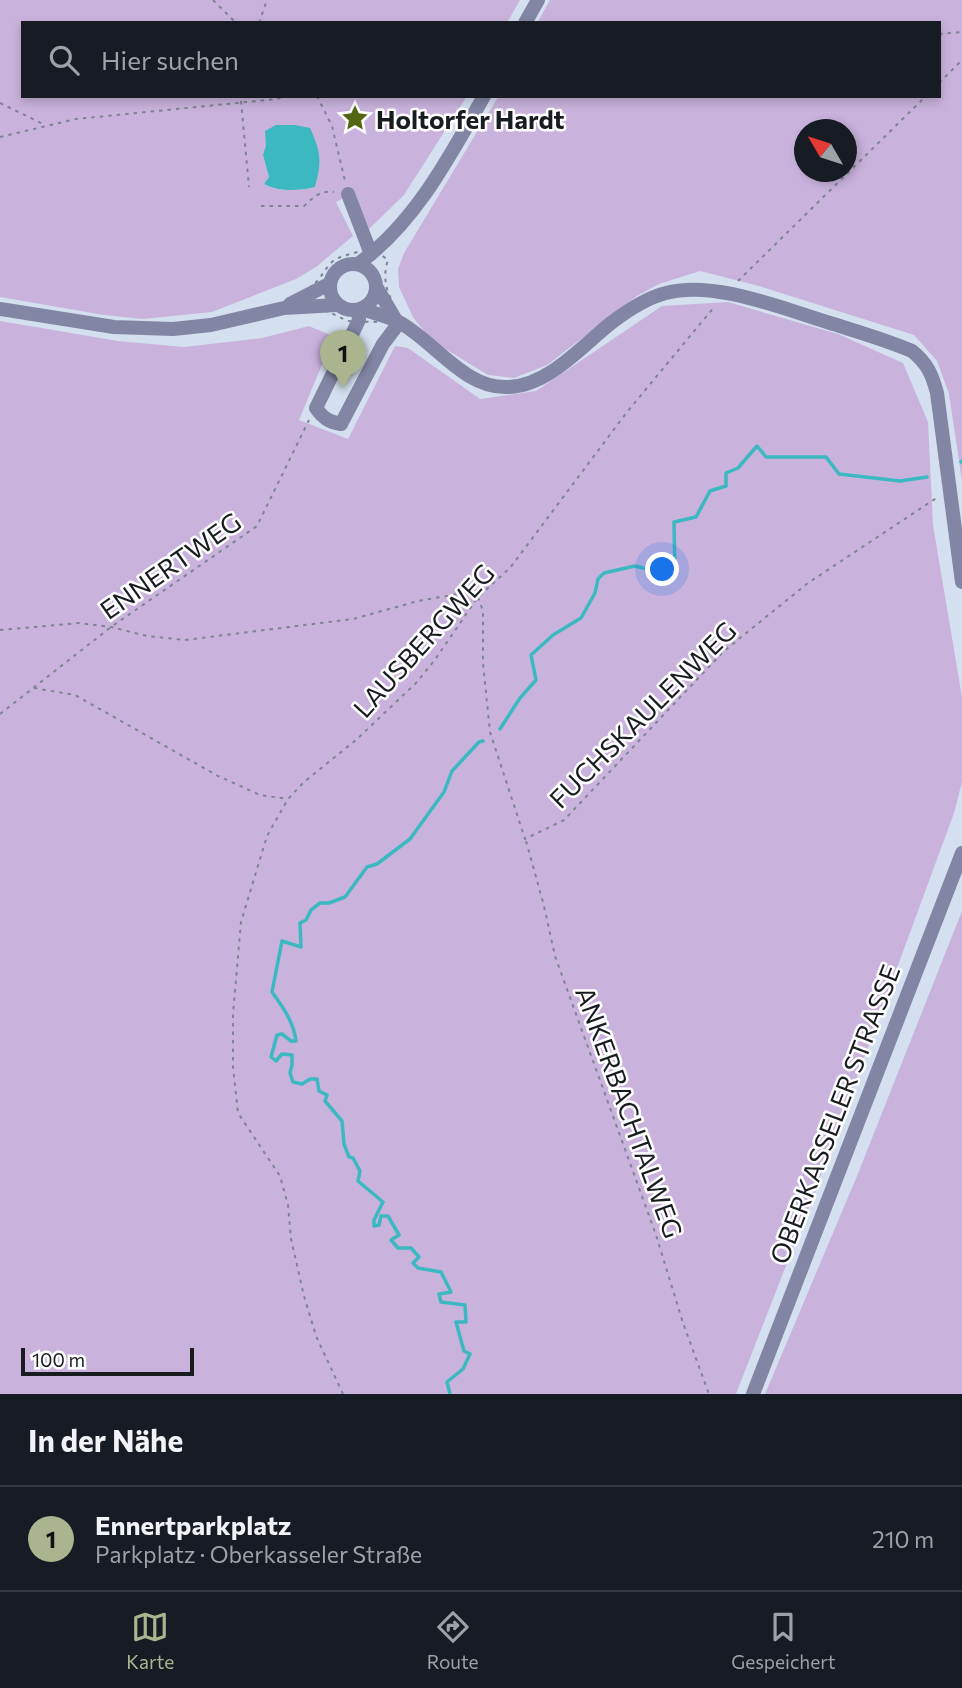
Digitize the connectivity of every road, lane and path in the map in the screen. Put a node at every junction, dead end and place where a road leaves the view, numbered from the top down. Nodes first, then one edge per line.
1 (213, 0) edge
2 (267, 0) edge
3 (538, 0) edge
4 (234, 21) edge
5 (260, 21) edge
6 (526, 21) edge
7 (962, 32) edge
8 (941, 34) edge
9 (962, 60) edge
10 (941, 81) edge
11 (279, 98) edge
12 (318, 98) edge
13 (483, 98) edge
14 (924, 98) edge
15 (242, 101) junction
16 (0, 103) edge
17 (45, 125) junction
18 (0, 137) edge
19 (249, 187) dead end
20 (348, 194) junction
21 (261, 206) dead end
22 (394, 232) junction
23 (373, 252) junction
24 (358, 264) junction
25 (330, 284) junction
26 (376, 284) junction
27 (726, 294) junction
28 (314, 303) junction
29 (337, 305) junction
30 (0, 309) edge
31 (360, 309) junction
32 (398, 322) junction
33 (316, 408) junction
34 (950, 492) junction
35 (962, 582) edge
36 (478, 597) junction
37 (111, 627) junction
38 (0, 630) edge
39 (33, 688) junction
40 (0, 714) edge
41 (288, 799) junction
42 (525, 839) junction
43 (962, 853) edge
44 (343, 1394) edge
45 (709, 1394) edge
46 (753, 1394) edge

1 - 4 path
2 - 5 path
3 - 6 street
7 - 8 path
9 - 10 path
11 - 15 path
12 - 20 path
13 - 22 street
14 - 27 path, LAUSBERGWEG
15 - 17 path
15 - 19 path
16 - 17 path
17 - 18 path
20 - 21 path
20 - 23 street
22 - 23 street
22 - 26 street
23 - 24 street
23 - 28 path
24 - 25 street
24 - 26 street
25 - 28 street
25 - 29 street
26 - 31 street
26 - 32 street
27 - 32 street
27 - 34 street
27 - 36 path, LAUSBERGWEG
28 - 29 street
28 - 30 street
29 - 31 street
31 - 32 street
31 - 33 street
32 - 33 street
33 - 37 path, ENNERTWEG
34 - 35 street
34 - 42 path, FUCHSKAULENWEG
36 - 37 path
36 - 41 path, LAUSBERGWEG
36 - 42 path, FUCHSKAULENWEG
37 - 38 path
37 - 39 path, ENNERTWEG
39 - 40 path, ENNERTWEG
39 - 41 path
41 - 44 path, LAUSBERGWEG
42 - 45 path, ANKERBACHTALWEG
43 - 46 street, OBERKASSELER STRASSE

